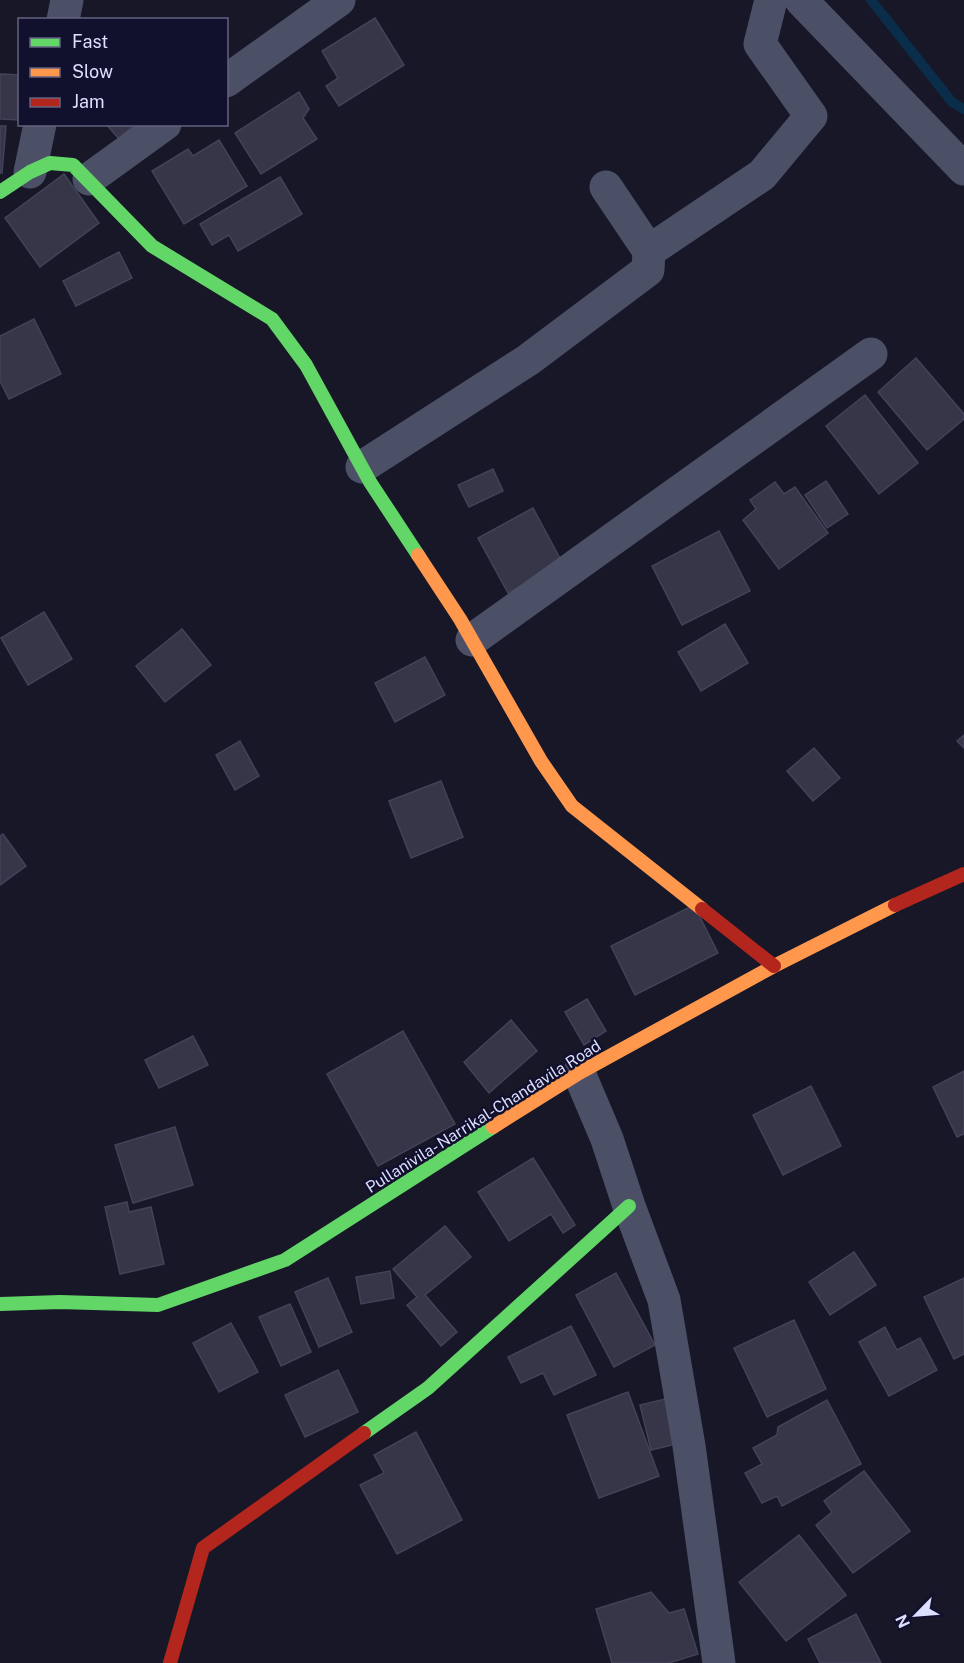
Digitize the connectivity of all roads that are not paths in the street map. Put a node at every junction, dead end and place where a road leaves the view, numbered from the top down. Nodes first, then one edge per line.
1 (67, 0) edge
2 (339, 0) edge
3 (771, 0) edge
4 (801, 0) edge
5 (63, 18) edge
6 (228, 80) edge
7 (40, 126) edge
8 (162, 126) edge
9 (964, 169) edge
10 (30, 172) junction
11 (89, 179) junction
12 (606, 187) dead end
13 (0, 192) edge
14 (649, 250) junction
15 (871, 354) dead end
16 (362, 467) junction
17 (472, 640) junction
18 (964, 874) edge
19 (774, 966) junction
20 (579, 1073) junction
21 (629, 1206) junction
22 (0, 1304) edge
23 (170, 1663) edge
24 (719, 1663) edge

1 - 5 street
2 - 6 street
3 - 14 street
4 - 9 street
7 - 10 street
8 - 11 street
10 - 11 street
10 - 13 street
11 - 16 street
12 - 14 street
14 - 16 street
15 - 17 street
16 - 17 street
17 - 19 street
18 - 19 street, Pullanivila- Narrikal-Chandavila Road
19 - 20 street, Pullanivila- Narrikal-Chandavila Road
20 - 21 street
20 - 22 street, Pullanivila- Narrikal-Chandavila Road
21 - 23 street
21 - 24 street

